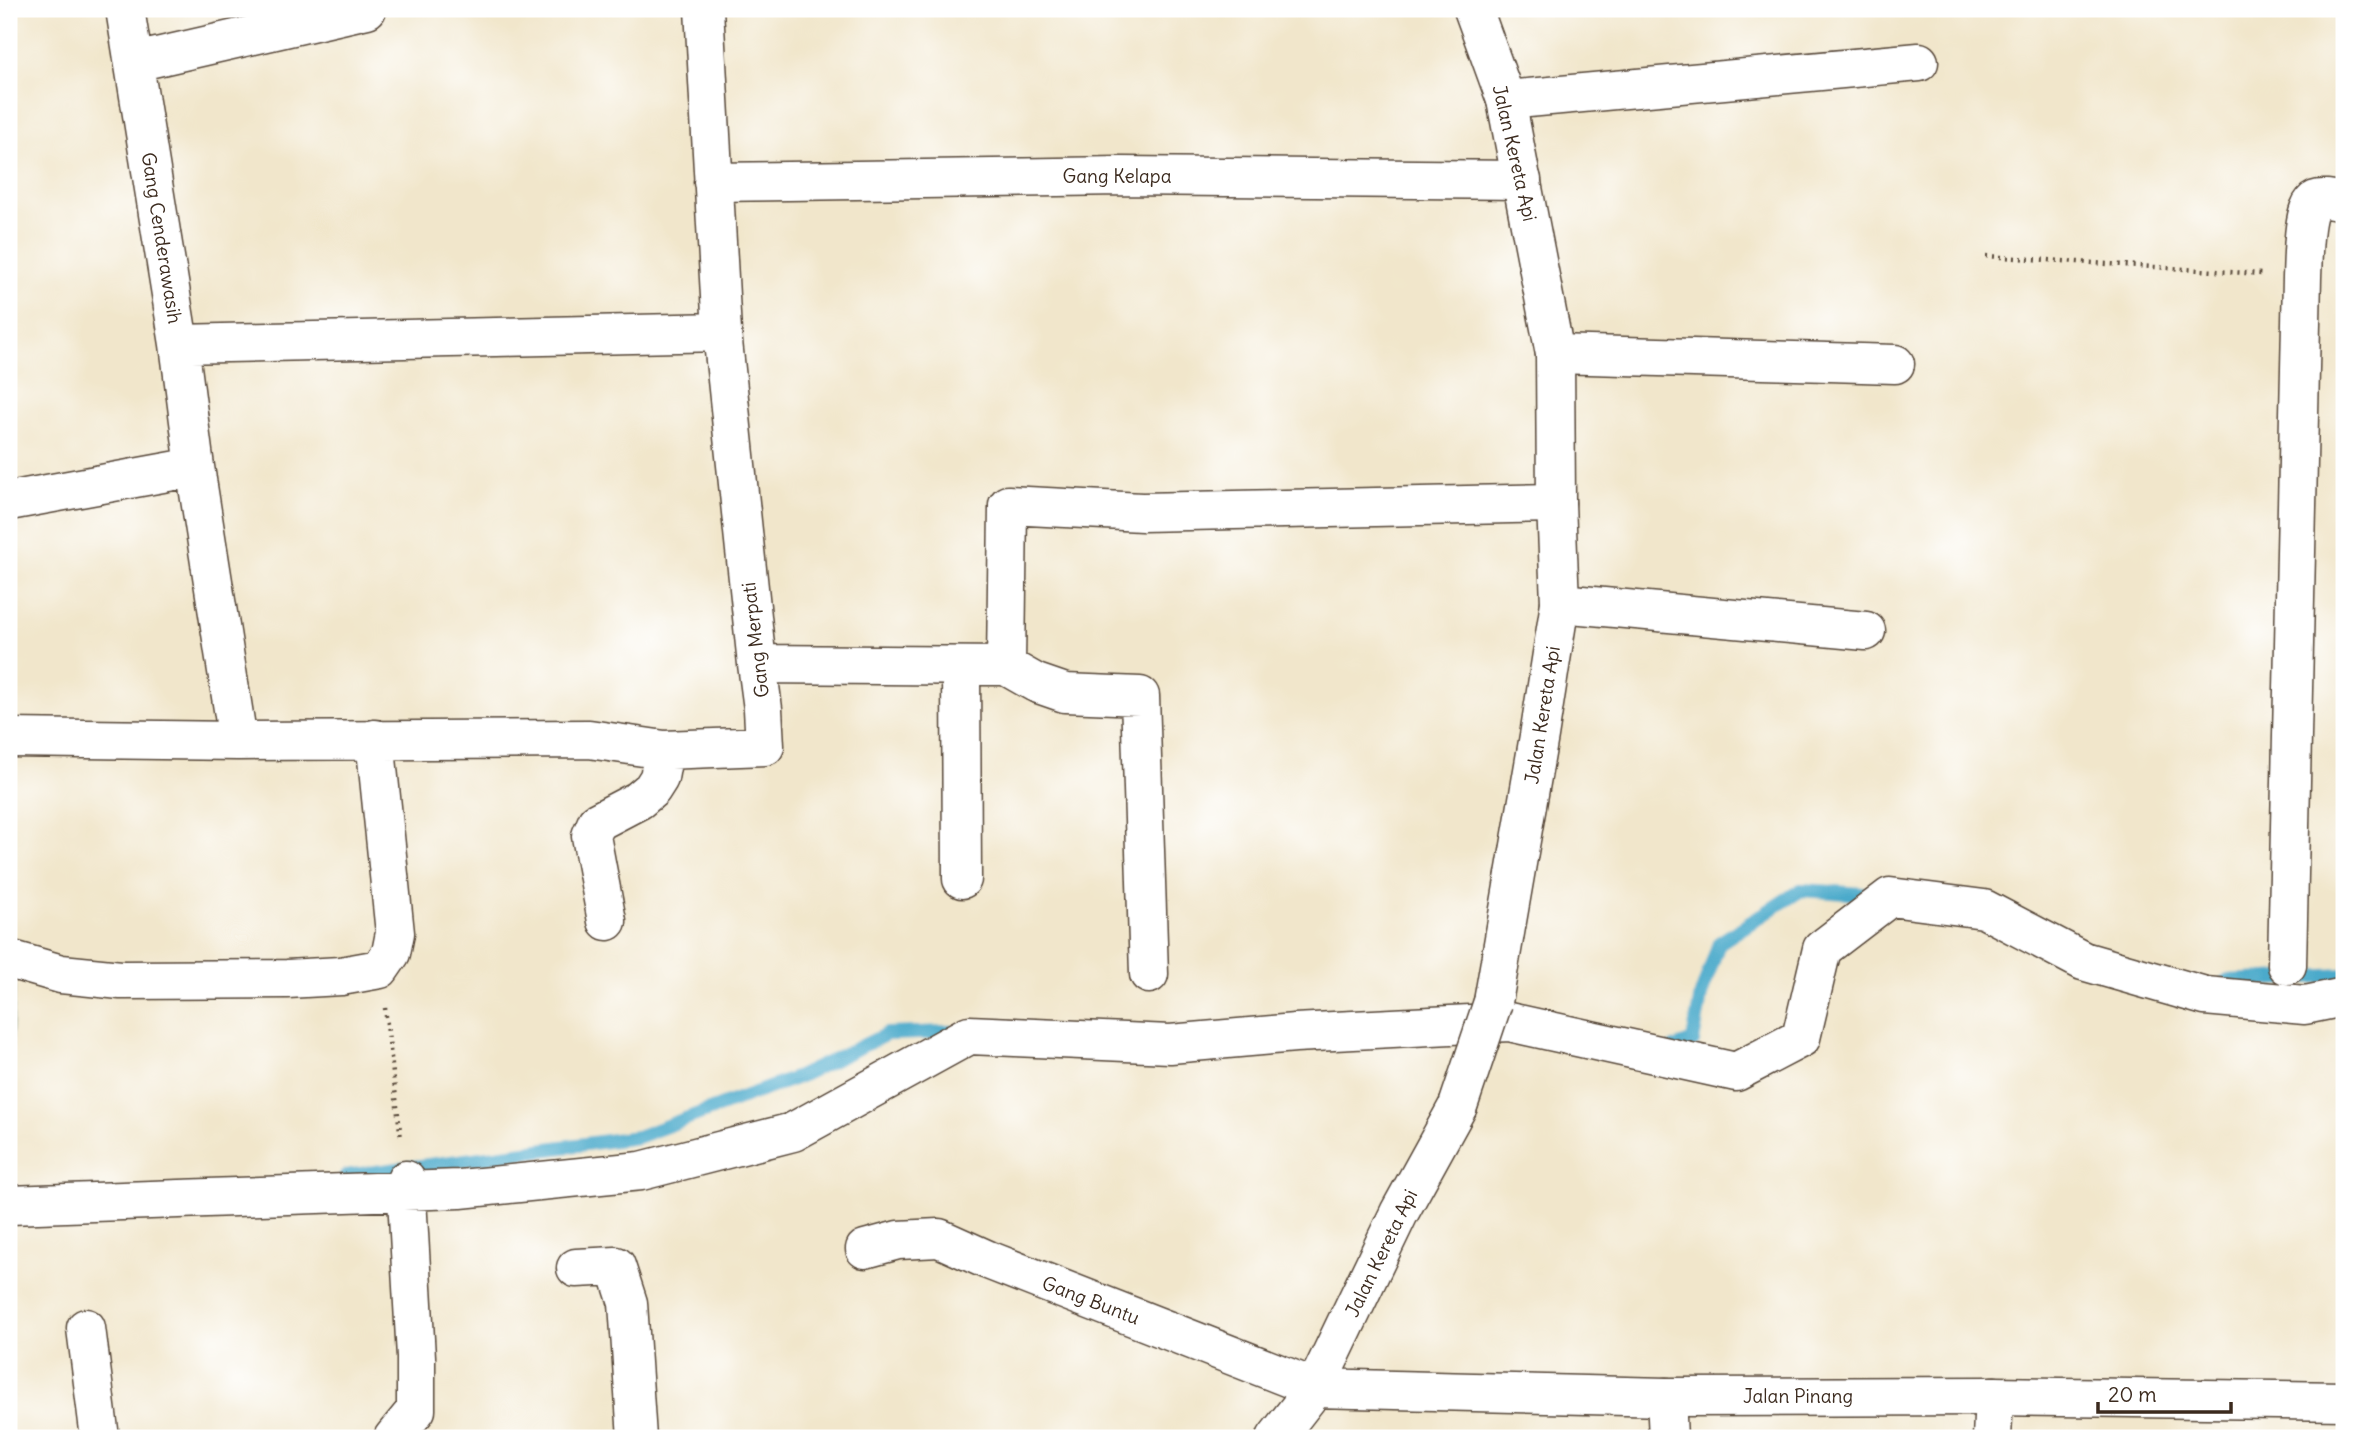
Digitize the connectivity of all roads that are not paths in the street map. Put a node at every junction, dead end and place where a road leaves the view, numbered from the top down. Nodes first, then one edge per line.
1 (125, 9) edge
2 (368, 9) edge
3 (704, 9) edge
4 (1473, 9) edge
5 (135, 62) junction
6 (1919, 62) dead end
7 (1506, 100) junction
8 (1522, 180) junction
9 (713, 182) junction
10 (2344, 202) edge
11 (722, 332) junction
12 (179, 344) junction
13 (1555, 354) junction
14 (1895, 364) dead end
15 (195, 467) junction
16 (9, 501) edge
17 (1556, 503) junction
18 (1560, 603) junction
19 (1866, 631) dead end
20 (757, 664) junction
21 (961, 666) junction
22 (1006, 666) junction
23 (9, 738) edge
24 (375, 739) junction
25 (237, 741) junction
26 (664, 750) junction
27 (962, 879) dead end
28 (607, 921) dead end
29 (9, 959) edge
30 (2287, 965) dead end
31 (1149, 974) dead end
32 (2344, 997) edge
33 (406, 1186) junction
34 (9, 1205) edge
35 (865, 1250) dead end
36 (576, 1268) dead end
37 (86, 1328) dead end
38 (1315, 1388) junction
39 (1994, 1395) junction
40 (1665, 1397) junction
41 (2344, 1401) edge
42 (100, 1438) edge
43 (393, 1438) edge
44 (637, 1438) edge
45 (1276, 1438) edge
46 (1668, 1438) edge
47 (1992, 1438) edge

1 - 5 street, Gang Cenderawasih
2 - 5 street
3 - 9 street, Gang Merpati
4 - 7 street, Jalan Kereta Api
5 - 12 street, Gang Cenderawasih
6 - 7 street
7 - 8 street, Jalan Kereta Api
8 - 9 street, Gang Kelapa
8 - 13 street, Jalan Kereta Api
9 - 11 street, Gang Merpati
10 - 30 street
11 - 12 street
11 - 20 street, Gang Merpati
12 - 15 street, Gang Cenderawasih
13 - 14 street
13 - 17 street, Jalan Kereta Api
15 - 16 street
15 - 25 street, Gang Cenderawasih
17 - 18 street, Jalan Kereta Api
17 - 22 street
18 - 19 street
18 - 38 street, Jalan Kereta Api, bridge
20 - 21 street
20 - 26 street, Gang Merpati
21 - 22 street
21 - 27 street
22 - 31 street
23 - 25 street, Gang Merpati
24 - 25 street, Gang Merpati
24 - 26 street, Gang Merpati
24 - 29 street
26 - 28 street
32 - 33 street
33 - 34 street
33 - 43 street
35 - 38 street, Gang Buntu
36 - 44 street
37 - 42 street
38 - 40 street, Jalan Pinang
38 - 45 street
39 - 40 street, Jalan Pinang
39 - 41 street, Jalan Pinang
39 - 47 street
40 - 46 street

